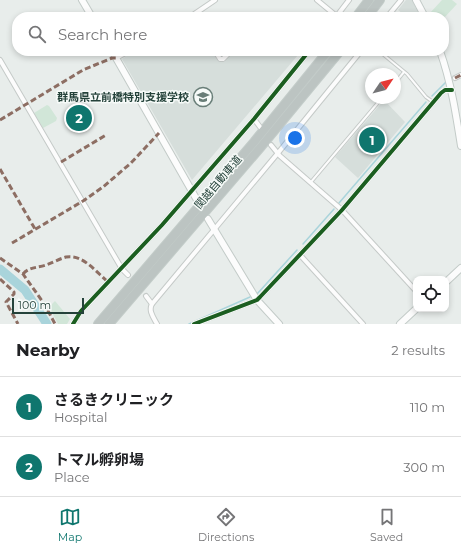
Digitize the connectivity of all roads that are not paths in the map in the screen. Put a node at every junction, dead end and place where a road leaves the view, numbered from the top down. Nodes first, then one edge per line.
1 (82, 0) edge
2 (215, 0) edge
3 (316, 0) edge
4 (349, 0) edge
5 (369, 0) edge
6 (380, 0) edge
7 (400, 0) edge
8 (416, 0) edge
9 (89, 12) edge
10 (199, 12) edge
11 (331, 12) edge
12 (340, 12) edge
13 (360, 12) edge
14 (371, 12) edge
15 (391, 12) edge
16 (422, 12) edge
17 (120, 56) edge
18 (218, 56) edge
19 (226, 56) edge
20 (305, 56) edge
21 (324, 56) edge
22 (336, 56) edge
23 (357, 56) edge
24 (385, 56) edge
25 (442, 56) edge
26 (116, 58) joint
27 (0, 60) edge
28 (404, 72) junction
29 (461, 75) edge
30 (401, 76) edge
31 (455, 78) dead end
32 (452, 90) junction
33 (433, 102) junction
34 (377, 104) edge
35 (254, 119) junction
36 (260, 127) dead end
37 (271, 145) dead end
38 (461, 146) edge
39 (278, 153) junction
40 (311, 182) junction
41 (192, 191) junction
42 (197, 200) dead end
43 (342, 210) junction
44 (208, 219) dead end
45 (214, 229) junction
46 (300, 255) junction
47 (461, 268) edge
48 (122, 269) junction
49 (128, 275) dead end
50 (449, 279) edge
51 (413, 288) edge
52 (146, 296) dead end
53 (257, 300) junction
54 (152, 304) junction
55 (413, 312) edge
56 (73, 324) edge
57 (98, 324) edge
58 (109, 324) edge
59 (158, 324) edge
60 (194, 324) edge
61 (279, 324) edge
62 (363, 324) edge
63 (400, 324) edge

1 - 9 street
2 - 10 street
3 - 11 street
4 - 12 street
5 - 13 highway
6 - 14 highway
7 - 15 street
8 - 16 street
17 - 26 street
18 - 19 street
20 - 35 street
21 - 57 highway, 関越自動車道
22 - 58 highway, 関越自動車道
23 - 39 street
24 - 28 lane
25 - 32 street
26 - 41 street
27 - 48 street
28 - 30 lane
28 - 33 lane
29 - 31 street
32 - 33 street
32 - 38 street
33 - 43 street
34 - 40 lane
35 - 36 street
35 - 41 street
37 - 39 street
39 - 40 street
39 - 45 street
40 - 43 street
41 - 42 street
41 - 48 street
43 - 46 street
43 - 51 street
44 - 45 street
45 - 53 street
45 - 54 street
46 - 53 street
46 - 62 street
47 - 50 street
48 - 49 street
48 - 56 street
52 - 54 street
53 - 60 street
53 - 61 street
54 - 59 street
55 - 63 street

